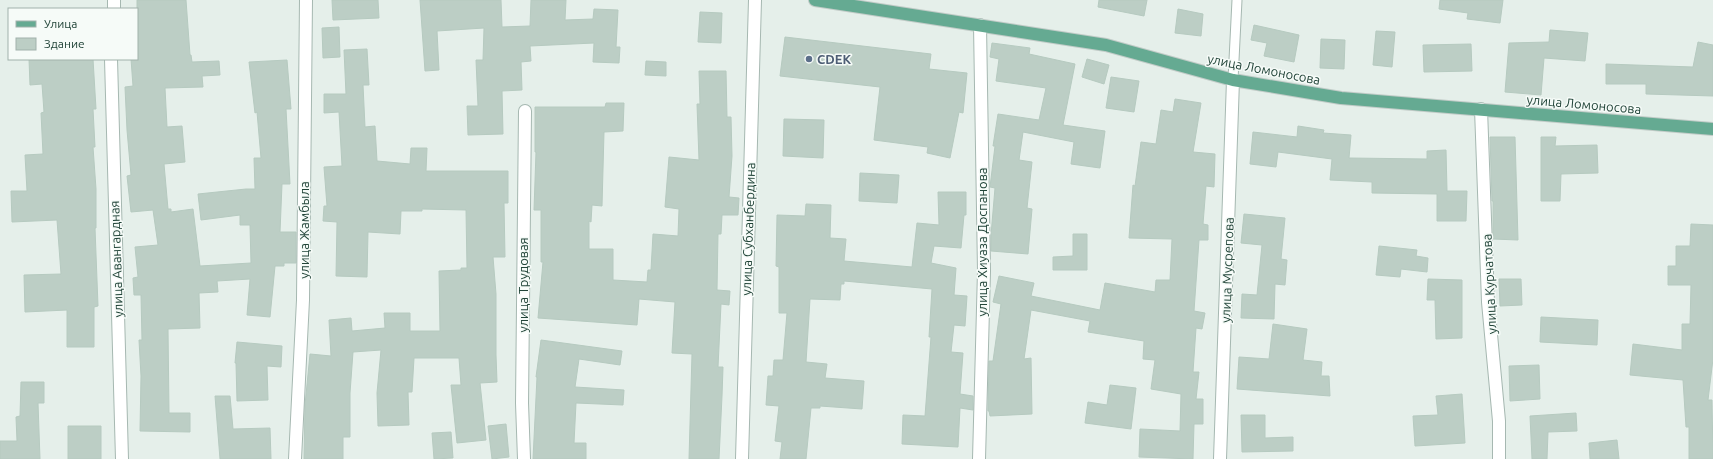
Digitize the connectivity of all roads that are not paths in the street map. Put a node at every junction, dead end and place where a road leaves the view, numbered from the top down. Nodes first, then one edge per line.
1 (306, 0) edge
2 (755, 0) edge
3 (815, 0) edge
4 (1237, 0) edge
5 (980, 25) junction
6 (111, 60) edge
7 (1232, 80) junction
8 (1481, 108) junction
9 (525, 111) dead end
10 (1713, 129) edge
11 (122, 459) edge
12 (295, 459) edge
13 (524, 459) edge
14 (742, 459) edge
15 (979, 459) edge
16 (1220, 459) edge
17 (1499, 459) edge

1 - 12 street, улица Жамбыла
2 - 14 street, улица Субханбердина
3 - 5 main road, улица Ломоносова
4 - 7 lane
5 - 7 main road, улица Ломоносова
5 - 15 street, улица Хиуаза Доспанова
6 - 11 street, улица Авангардная
7 - 8 main road, улица Ломоносова
7 - 16 street, улица Мусрепова
8 - 10 main road, улица Ломоносова
8 - 17 street, улица Курчатова
9 - 13 street, улица Трудовая

